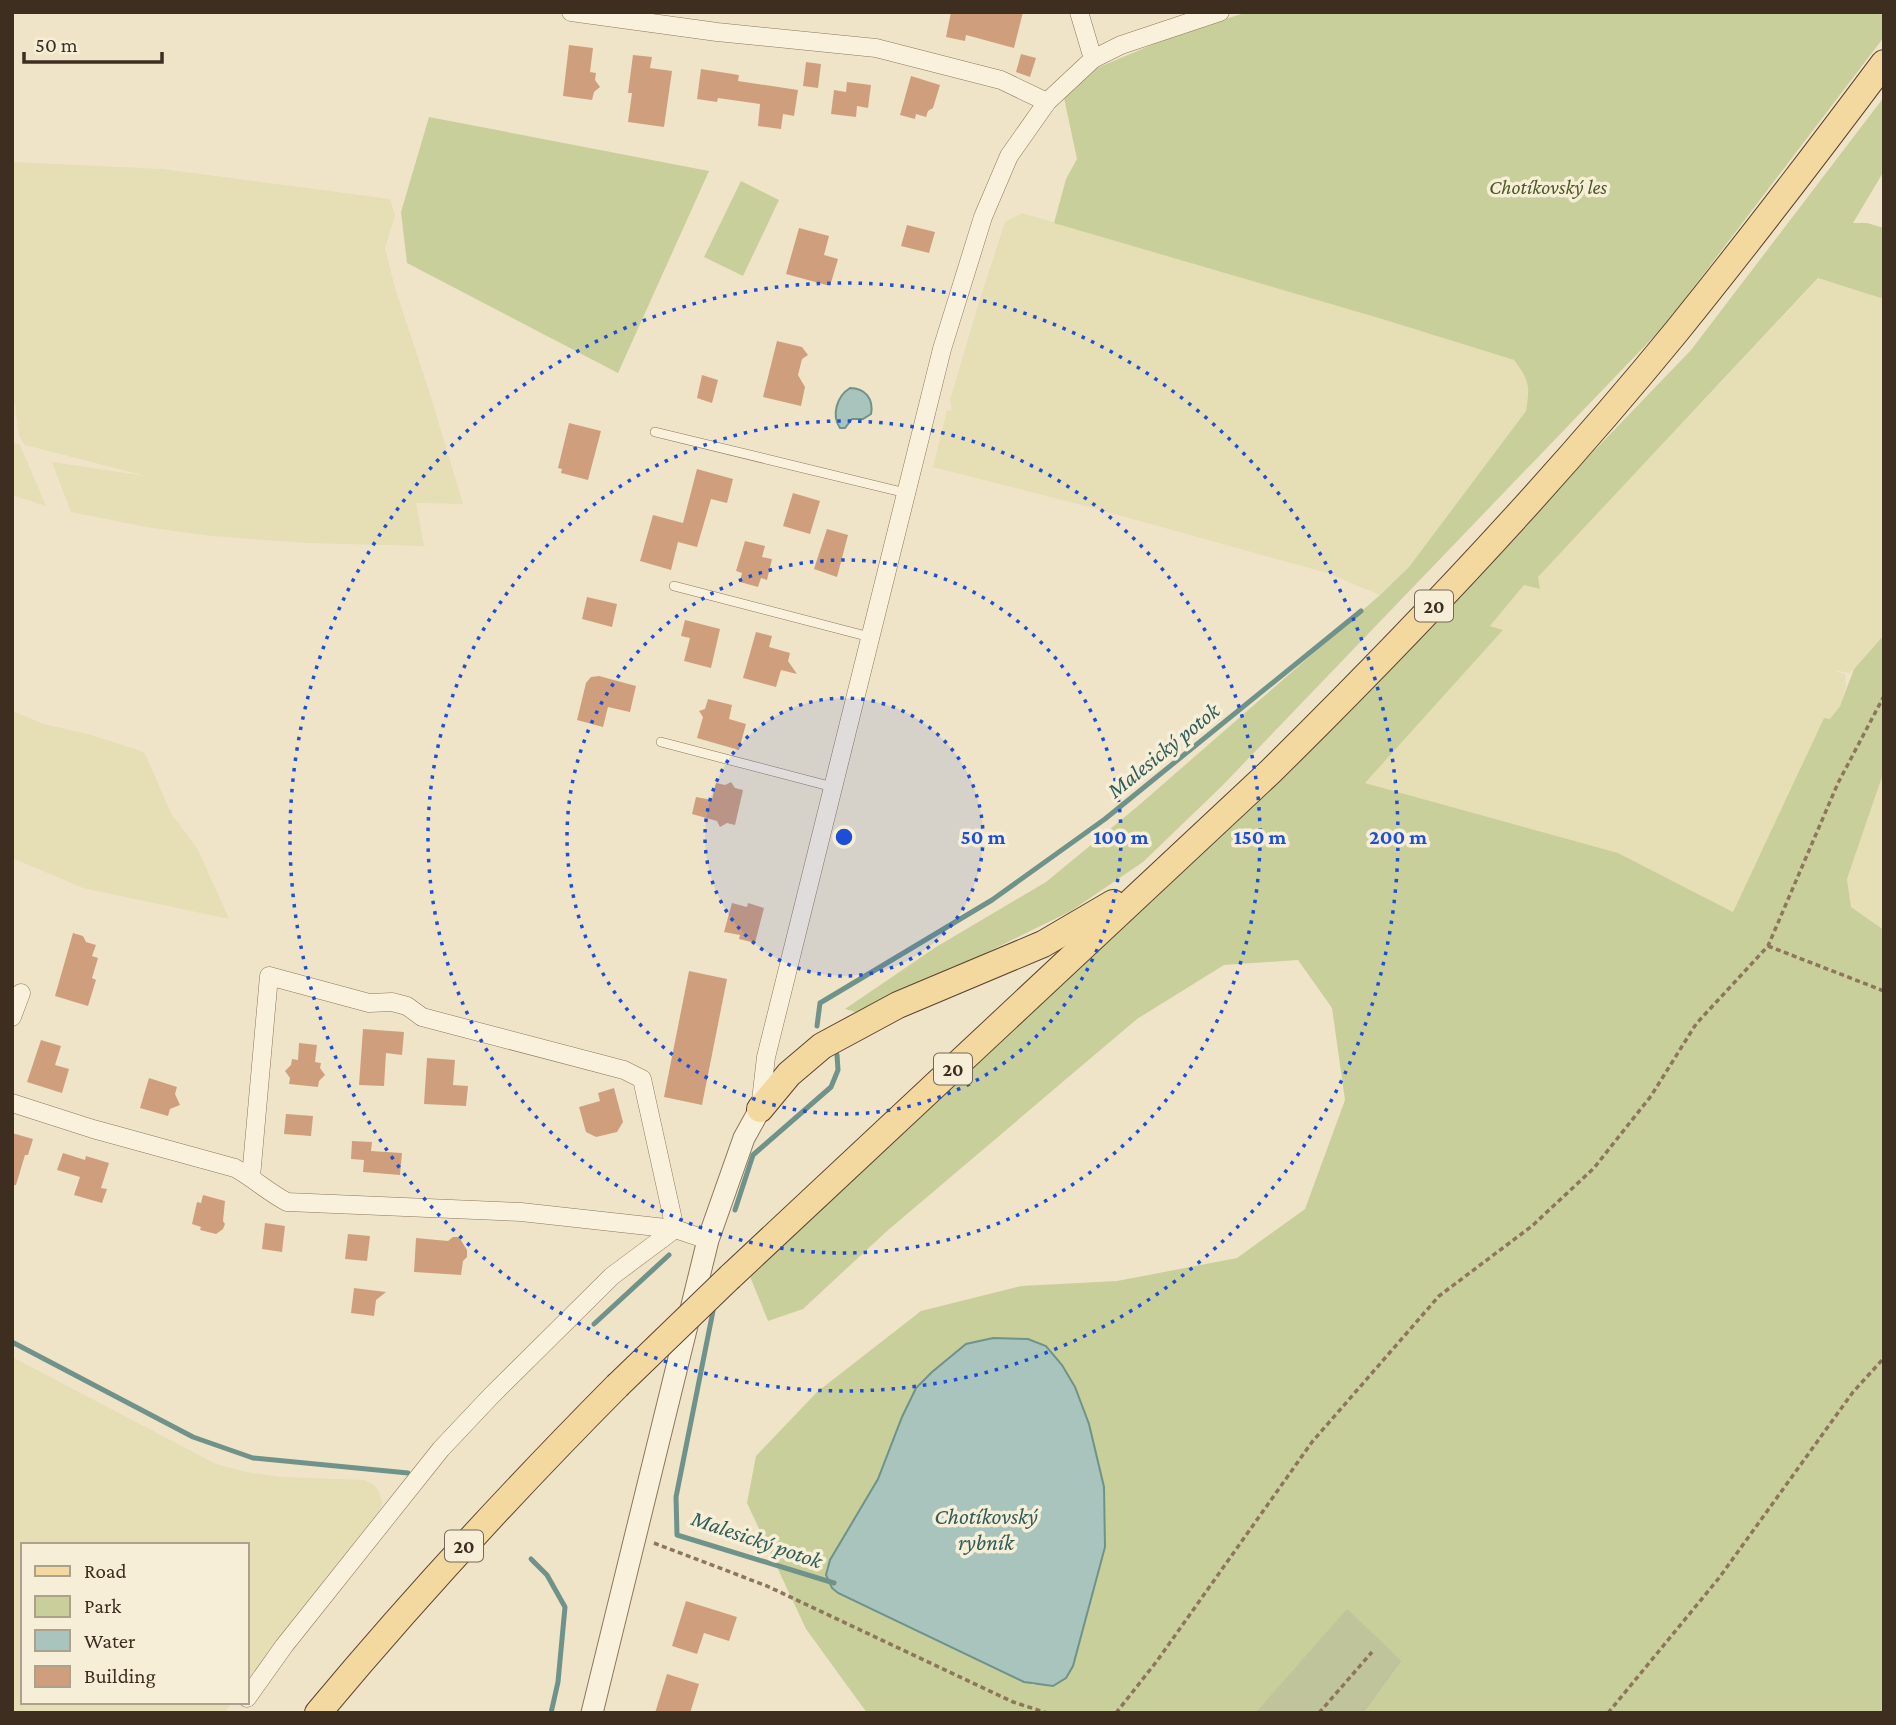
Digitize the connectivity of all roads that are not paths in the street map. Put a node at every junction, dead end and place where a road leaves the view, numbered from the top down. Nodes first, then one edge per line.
1 (571, 12) edge
2 (1079, 12) edge
3 (1220, 12) edge
4 (1093, 59) junction
5 (1884, 63) edge
6 (1047, 102) junction
7 (655, 432) dead end
8 (906, 494) junction
9 (674, 586) dead end
10 (870, 637) junction
11 (661, 742) dead end
12 (833, 787) junction
13 (1176, 862) junction
14 (21, 993) dead end
15 (12, 1017) edge
16 (12, 1102) edge
17 (760, 1109) junction
18 (251, 1177) junction
19 (675, 1229) junction
20 (708, 1240) junction
21 (248, 1697) edge
22 (318, 1713) edge
23 (592, 1713) edge

1 - 6 street
2 - 4 street
3 - 4 street
4 - 6 street
5 - 13 main road, 20
6 - 8 street
7 - 8 lane
8 - 10 street
9 - 10 lane
10 - 12 street
11 - 12 lane
12 - 17 street
13 - 17 main road
13 - 22 main road, 20, bridge
14 - 15 street
16 - 18 street
17 - 20 street
18 - 19 street
18 - 19 street
19 - 20 street
19 - 21 street
20 - 23 street

